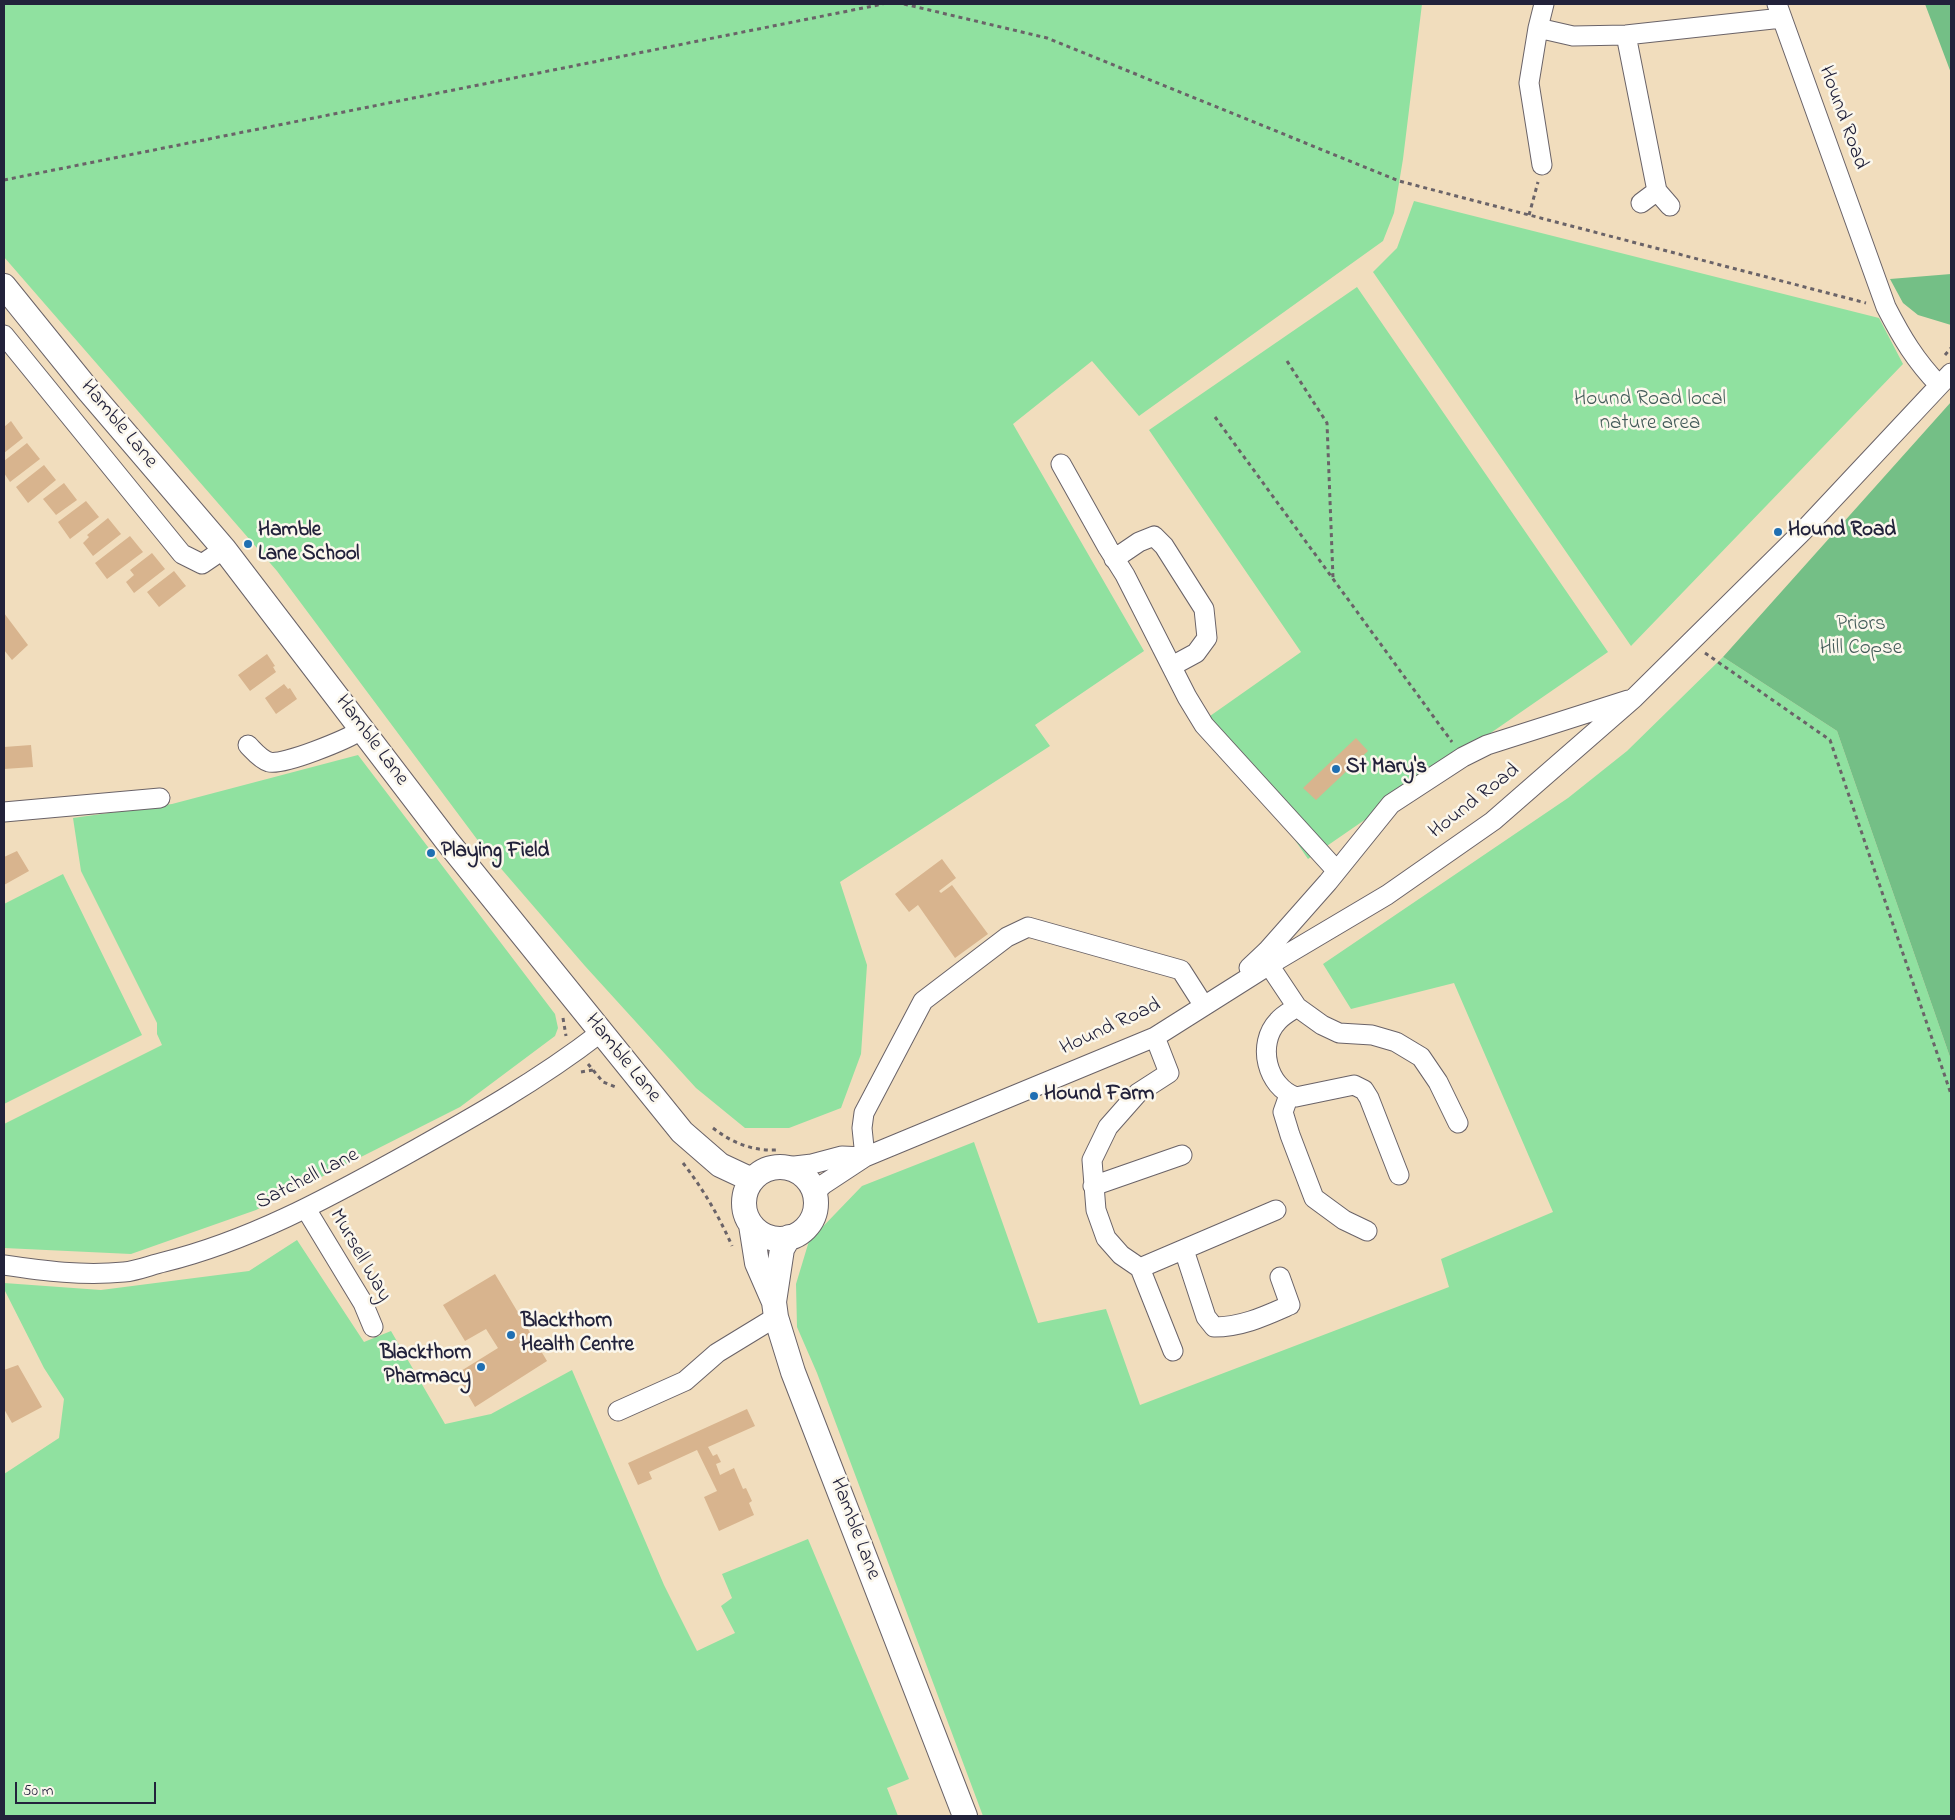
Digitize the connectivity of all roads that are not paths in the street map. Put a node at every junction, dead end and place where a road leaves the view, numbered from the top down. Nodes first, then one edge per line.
1 (1544, 4) edge
2 (1780, 11) edge
3 (1538, 28) junction
4 (1626, 35) junction
5 (1542, 165) road end
6 (1657, 191) junction
7 (1641, 203) dead end
8 (1670, 206) dead end
9 (4, 286) edge
10 (4, 334) edge
11 (1945, 379) edge
12 (1061, 464) dead end
13 (224, 549) junction
14 (1114, 559) junction
15 (1172, 666) junction
16 (1634, 698) junction
17 (362, 730) junction
18 (248, 745) dead end
19 (160, 798) dead end
20 (4, 812) edge
21 (1336, 870) junction
22 (1269, 966) junction
23 (1210, 1002) junction
24 (1297, 1007) junction
25 (600, 1033) junction
26 (1155, 1037) junction
27 (1289, 1094) junction
28 (1458, 1123) dead end
29 (1182, 1155) dead end
30 (865, 1157) junction
31 (786, 1167) junction
32 (1399, 1175) dead end
33 (752, 1180) junction
34 (1093, 1186) junction
35 (821, 1198) junction
36 (306, 1209) junction
37 (1276, 1210) dead end
38 (751, 1224) junction
39 (1367, 1231) dead end
40 (798, 1237) junction
41 (1184, 1250) junction
42 (4, 1265) edge
43 (1140, 1268) junction
44 (1280, 1277) dead end
45 (775, 1310) junction
46 (373, 1326) dead end
47 (1174, 1351) dead end
48 (618, 1411) dead end
49 (965, 1816) edge

1 - 3 street
2 - 4 street
2 - 11 street, Hound Road
3 - 4 street
3 - 5 street
4 - 6 street
6 - 7 street
6 - 8 street
9 - 13 main road, Hamble Lane
10 - 13 street
11 - 16 street, Hound Road
12 - 14 street
13 - 17 main road, Hamble Lane
14 - 15 street
14 - 15 street
15 - 21 street
16 - 21 street
16 - 22 street, Hound Road
17 - 18 street
17 - 25 main road, Hamble Lane
19 - 20 street
21 - 23 street
22 - 23 street, Hound Road
22 - 24 street
23 - 26 street, Hound Road
23 - 30 street
24 - 27 street
24 - 28 street
25 - 33 main road, Hamble Lane
25 - 36 street, Satchell Lane
26 - 30 street, Hound Road
26 - 34 street
27 - 32 street
27 - 39 street
29 - 34 street
30 - 31 street
30 - 35 street, Hound Road
31 - 33 main road
31 - 35 main road
33 - 38 main road
34 - 43 street
35 - 40 main road
36 - 42 street, Satchell Lane
36 - 46 street, Mursell Way
37 - 41 street
38 - 40 main road
38 - 45 main road
40 - 45 main road, Hamble Lane
41 - 43 street
41 - 44 street
43 - 47 street
45 - 48 street
45 - 49 main road, Hamble Lane

